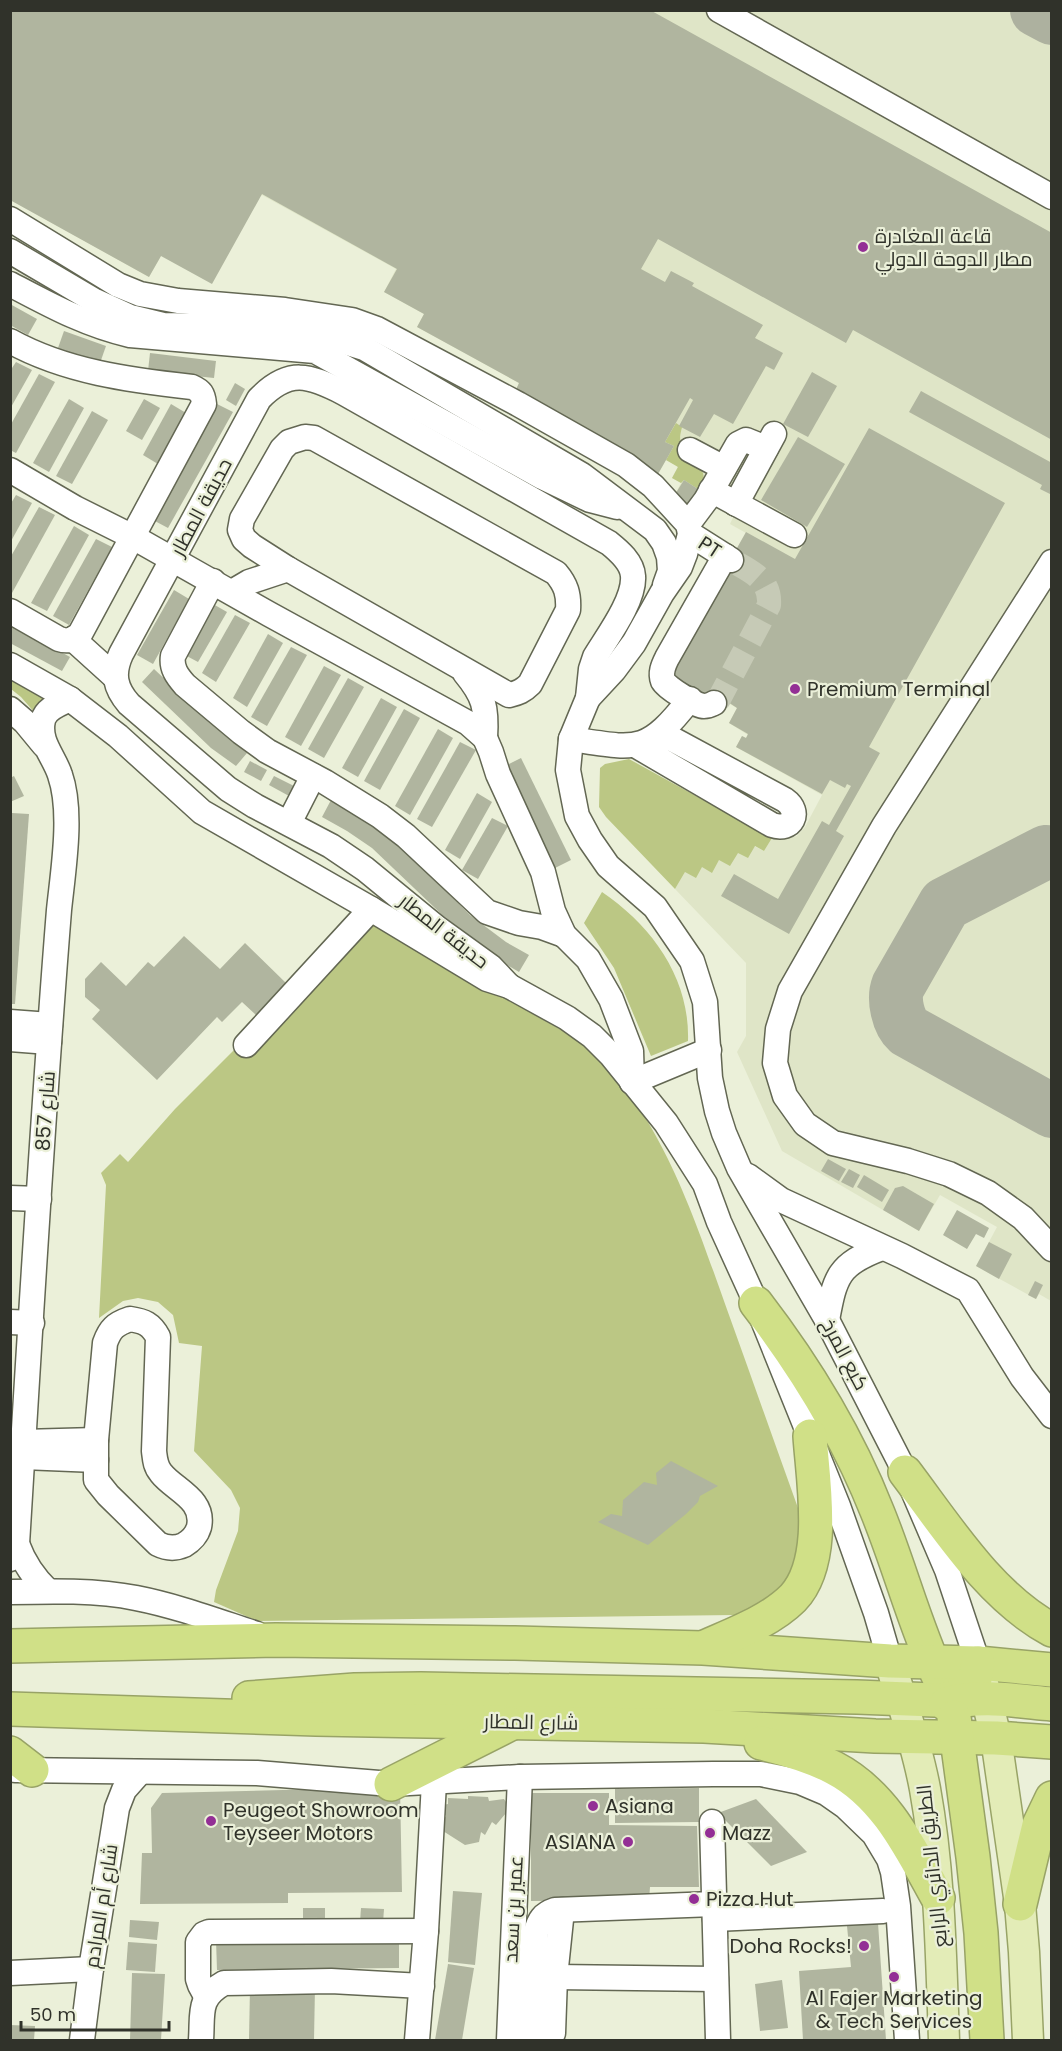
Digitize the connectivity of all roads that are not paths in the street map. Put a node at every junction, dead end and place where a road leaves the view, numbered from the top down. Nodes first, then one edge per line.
1 (719, 10) edge
2 (1052, 196) edge
3 (10, 219) edge
4 (10, 251) edge
5 (10, 284) edge
6 (10, 341) edge
7 (690, 450) dead end
8 (724, 468) junction
9 (10, 470) edge
10 (711, 490) junction
11 (736, 504) junction
12 (625, 508) junction
13 (689, 529) junction
14 (794, 535) dead end
15 (134, 537) junction
16 (173, 560) junction
17 (1052, 562) edge
18 (288, 569) junction
19 (223, 587) junction
20 (662, 593) junction
21 (10, 611) edge
22 (73, 639) junction
23 (10, 665) edge
24 (461, 668) junction
25 (115, 677) junction
26 (588, 698) junction
27 (70, 699) junction
28 (690, 699) junction
29 (714, 703) dead end
30 (10, 709) edge
31 (660, 733) junction
32 (485, 738) junction
33 (571, 739) junction
34 (44, 745) junction
35 (635, 745) junction
36 (313, 776) junction
37 (289, 823) junction
38 (370, 909) junction
39 (564, 935) junction
40 (510, 986) junction
41 (10, 1022) edge
42 (50, 1034) junction
43 (10, 1039) edge
44 (246, 1045) dead end
45 (709, 1050) junction
46 (632, 1082) junction
47 (739, 1168) junction
48 (10, 1198) edge
49 (39, 1199) junction
50 (882, 1248) junction
51 (1052, 1250) edge
52 (756, 1303) junction
53 (827, 1320) junction
54 (21, 1322) edge
55 (1052, 1416) edge
56 (810, 1436) junction
57 (20, 1443) edge
58 (96, 1450) junction
59 (905, 1472) junction
60 (14, 1551) edge
61 (48, 1591) junction
62 (10, 1592) edge
63 (1052, 1630) edge
64 (276, 1640) junction
65 (10, 1646) edge
66 (703, 1648) junction
67 (891, 1661) junction
68 (933, 1663) junction
69 (978, 1663) junction
70 (1052, 1670) edge
71 (900, 1699) junction
72 (987, 1699) junction
73 (950, 1701) junction
74 (1052, 1704) edge
75 (10, 1709) edge
76 (68, 1711) junction
77 (514, 1722) junction
78 (704, 1726) junction
79 (913, 1737) junction
80 (958, 1738) junction
81 (996, 1738) junction
82 (1052, 1742) edge
83 (18, 1765) edge
84 (93, 1771) junction
85 (140, 1772) junction
86 (520, 1777) junction
87 (434, 1782) junction
88 (390, 1784) junction
89 (1052, 1798) edge
90 (117, 1808) junction
91 (712, 1822) dead end
92 (938, 1899) junction
93 (1020, 1904) junction
94 (562, 1910) junction
95 (883, 1911) dead end
96 (714, 1912) junction
97 (426, 1932) junction
98 (91, 1969) junction
99 (10, 1973) edge
100 (555, 1977) junction
101 (717, 1979) junction
102 (422, 1986) junction
103 (206, 1996) junction
104 (513, 2037) edge
105 (82, 2040) edge
106 (201, 2040) edge
107 (417, 2040) edge
108 (718, 2040) edge
109 (907, 2040) edge
110 (944, 2040) edge
111 (987, 2040) edge
112 (1028, 2040) edge

1 - 2 street
3 - 13 street
4 - 12 street
5 - 12 street
6 - 15 street
7 - 8 street
8 - 10 street
8 - 11 street
9 - 15 street
10 - 11 street
10 - 13 street
11 - 14 street
12 - 20 street
13 - 20 street, حديقة المطار
13 - 28 street, PT
15 - 16 street
15 - 22 street
16 - 19 street
16 - 25 street, حديقة المطار
16 - 26 street, حديقة المطار
17 - 51 street
18 - 19 street
18 - 24 street
18 - 24 street
19 - 32 street
19 - 36 street
20 - 26 street, حديقة المطار
21 - 22 street
22 - 25 street
23 - 27 street, حديقة المطار
24 - 32 street
25 - 37 street, حديقة المطار
26 - 33 street, حديقة المطار
27 - 34 street, شارع 857
27 - 38 street, حديقة المطار
28 - 29 street
28 - 31 street
30 - 34 street
31 - 35 street
31 - 35 street
32 - 39 street
33 - 35 street
33 - 45 street, حديقة المطار
34 - 42 street, شارع 857
36 - 37 street
36 - 39 street
37 - 40 street, حديقة المطار
38 - 40 street, حديقة المطار
38 - 44 street
39 - 46 street
40 - 46 street, حديقة المطار
41 - 42 street
42 - 43 street
42 - 49 street, شارع 857
45 - 46 street
45 - 47 street, كبع المرخ
46 - 52 street
47 - 50 street
47 - 53 street, كبع المرخ
48 - 49 street
49 - 54 street, شارع 857
50 - 53 street
50 - 55 street
52 - 56 street
52 - 68 highway
53 - 59 street, كبع المرخ
54 - 57 street, شارع 857
56 - 66 highway
56 - 67 street
57 - 58 street
57 - 60 street, شارع 857
58 - 58 street
59 - 63 highway
59 - 69 street, كبع المرخ
60 - 61 street, شارع 857
61 - 62 street
61 - 64 street
64 - 65 highway
64 - 66 highway
66 - 67 highway
67 - 68 highway
67 - 71 main road, الطريق الدائري الرابع
67 - 73 highway
68 - 69 highway
68 - 73 highway
69 - 70 highway
69 - 72 main road
69 - 73 highway
71 - 73 highway
71 - 76 highway
71 - 79 main road, الطريق الدائري الرابع
72 - 73 highway
72 - 74 highway
72 - 81 main road
73 - 79 highway
73 - 80 highway
73 - 81 highway
75 - 76 highway, شارع المطار
76 - 77 highway, شارع المطار
77 - 78 highway, شارع المطار
77 - 88 highway
78 - 79 highway, شارع المطار
78 - 92 highway
79 - 80 highway, شارع المطار
79 - 92 main road, الطريق الدائري الرابع
80 - 81 highway, شارع المطار
80 - 111 highway
81 - 82 highway, شارع المطار
81 - 93 main road
83 - 84 street
84 - 85 street
84 - 90 street
85 - 88 street
85 - 90 street, شارع أم المرادم
86 - 87 street
86 - 104 street, عمير بن سعد
86 - 109 street, الطريق الدائري الرابع
87 - 88 street
87 - 97 street
89 - 93 highway
90 - 98 street, شارع أم المرادم
91 - 96 street
92 - 110 main road, الطريق الدائري الرابع
93 - 112 main road
94 - 96 street
94 - 100 street
94 - 104 street
95 - 96 street
96 - 101 street
97 - 102 street
97 - 103 street
98 - 99 street
98 - 105 street, شارع أم المرادم
100 - 101 street
100 - 104 street
101 - 108 street
102 - 103 street
102 - 107 street
103 - 106 street

